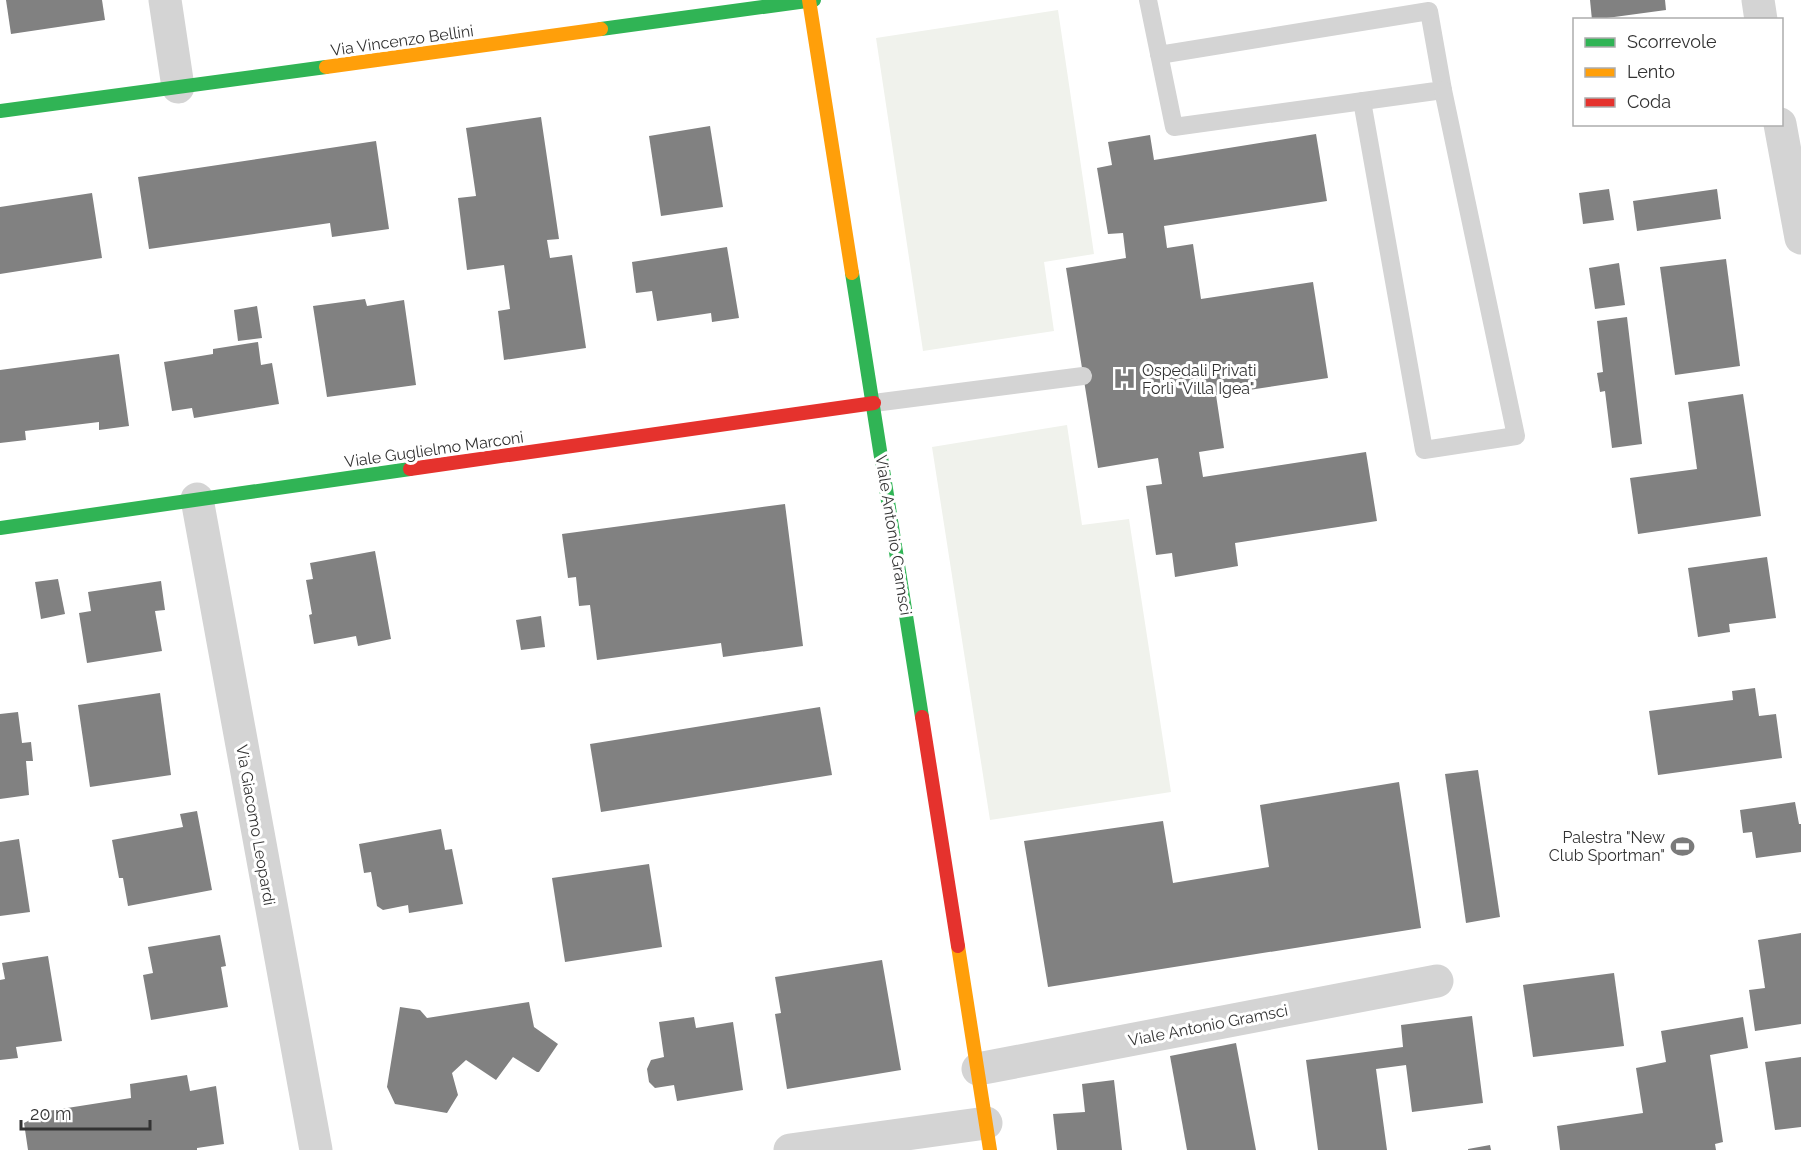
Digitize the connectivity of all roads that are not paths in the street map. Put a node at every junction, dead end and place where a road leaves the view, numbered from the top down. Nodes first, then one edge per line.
1 (165, 0) edge
2 (809, 0) edge
3 (814, 0) edge
4 (1148, 0) edge
5 (1758, 0) edge
6 (1761, 18) edge
7 (1159, 55) junction
8 (178, 87) junction
9 (1443, 90) junction
10 (1362, 101) junction
11 (0, 111) edge
12 (1780, 126) edge
13 (1801, 237) edge
14 (1083, 376) dead end
15 (874, 403) junction
16 (197, 499) junction
17 (0, 528) edge
18 (1437, 981) dead end
19 (978, 1069) junction
20 (988, 1137) edge
21 (316, 1150) edge
22 (790, 1150) edge

1 - 8 street
2 - 3 street, Via Vincenzo Bellini
2 - 8 street, Via Vincenzo Bellini
2 - 15 street, Viale Antonio Gramsci
4 - 7 lane
5 - 6 street
7 - 9 lane
7 - 10 lane
8 - 11 street, Via Vincenzo Bellini
9 - 10 lane
9 - 10 lane
12 - 13 street
14 - 15 lane
15 - 16 street, Viale Guglielmo Marconi
15 - 19 street, Viale Antonio Gramsci
16 - 17 street, Viale Guglielmo Marconi
16 - 21 street, Via Giacomo Leopardi
18 - 19 street, Viale Antonio Gramsci
19 - 20 street, Viale Antonio Gramsci
20 - 22 street

